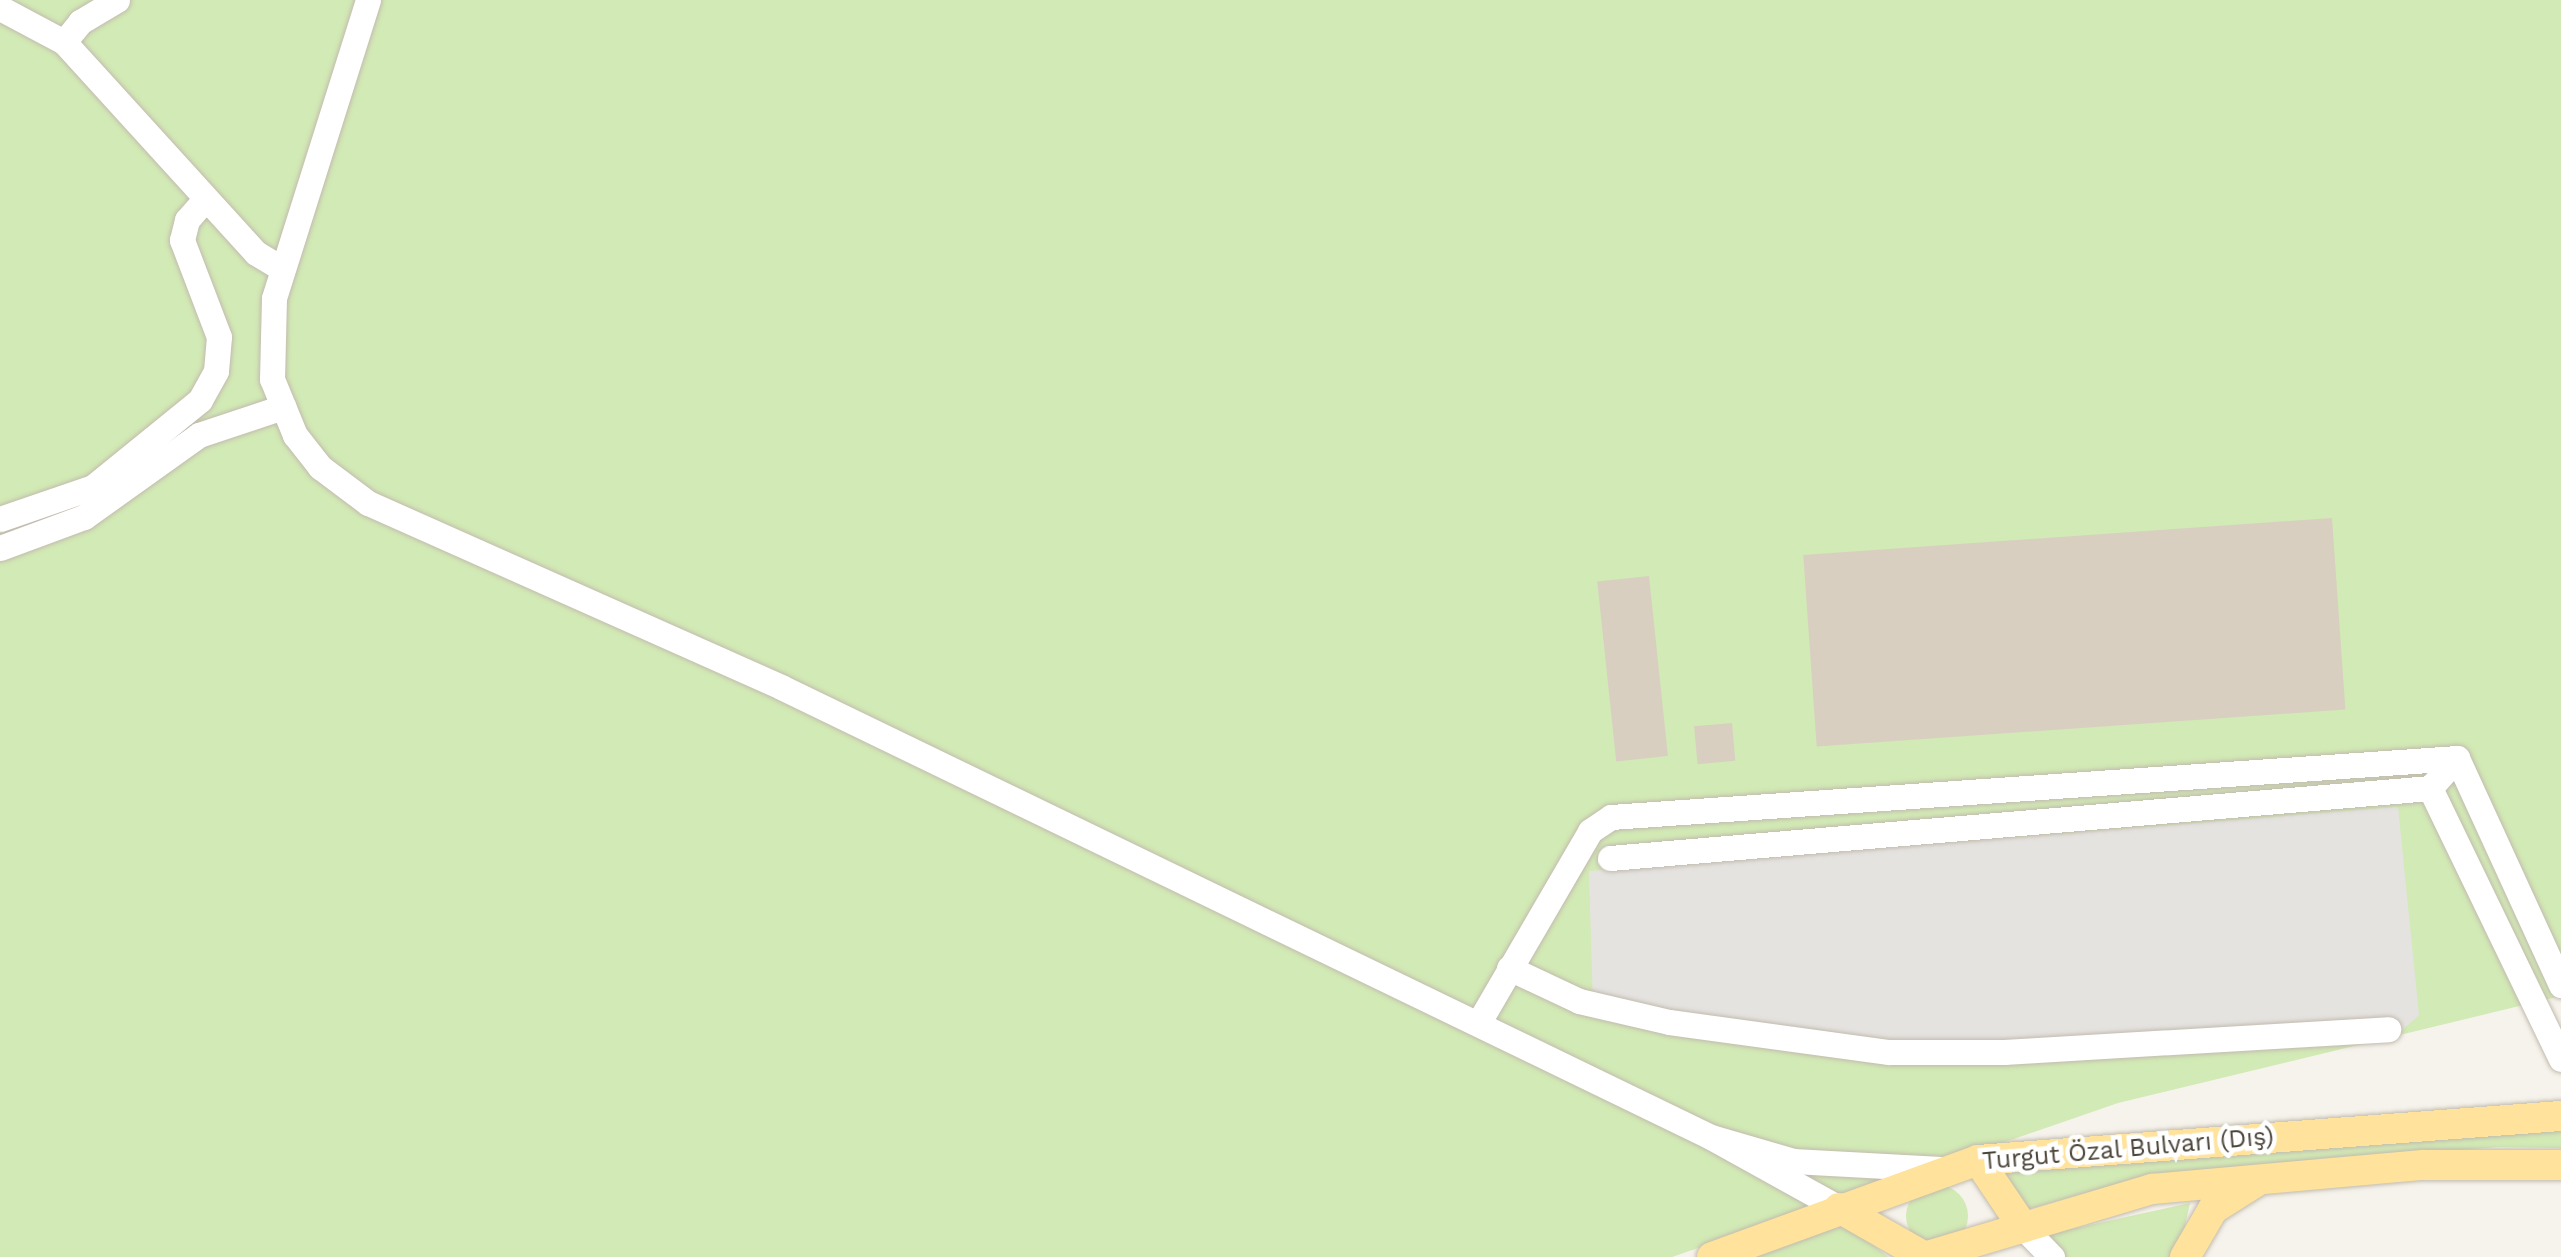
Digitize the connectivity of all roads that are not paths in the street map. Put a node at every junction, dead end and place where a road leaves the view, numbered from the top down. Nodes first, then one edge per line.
1 (117, 0) edge
2 (368, 0) edge
3 (0, 8) edge
4 (64, 42) junction
5 (205, 199) junction
6 (284, 269) junction
7 (283, 407) junction
8 (0, 519) edge
9 (0, 548) edge
10 (2457, 758) junction
11 (2430, 788) junction
12 (1610, 858) dead end
13 (1509, 968) junction
14 (2561, 986) edge
15 (1478, 1022) junction
16 (2388, 1029) dead end
17 (2561, 1059) edge
18 (2561, 1116) edge
19 (1711, 1136) junction
20 (1978, 1160) junction
21 (2561, 1165) edge
22 (1941, 1169) junction
23 (2259, 1179) junction
24 (1840, 1208) junction
25 (2022, 1226) junction
26 (1712, 1257) edge
27 (1925, 1257) edge
28 (2052, 1257) edge
29 (2185, 1257) edge

1 - 4 street
2 - 6 street
3 - 4 street
4 - 5 street
5 - 6 street
5 - 8 street
6 - 7 street
7 - 9 street
7 - 15 street
10 - 11 street
10 - 13 street
10 - 14 street
11 - 12 street
11 - 17 street
13 - 15 street
13 - 16 street
15 - 19 street
18 - 20 main road, Turgut Özal Bulvarı (Dış)
19 - 22 street
19 - 24 street
20 - 22 main road, Turgut Özal Bulvarı (Dış)
20 - 25 main road
21 - 23 main road, Turgut Özal Bulvarı (Dış)
22 - 24 main road, Turgut Özal Bulvarı (Dış)
23 - 25 main road, Turgut Özal Bulvarı (Dış)
23 - 29 main road
24 - 26 main road, Turgut Özal Bulvarı (Dış)
24 - 27 main road
25 - 27 main road, Turgut Özal Bulvarı (Dış)
25 - 28 street

